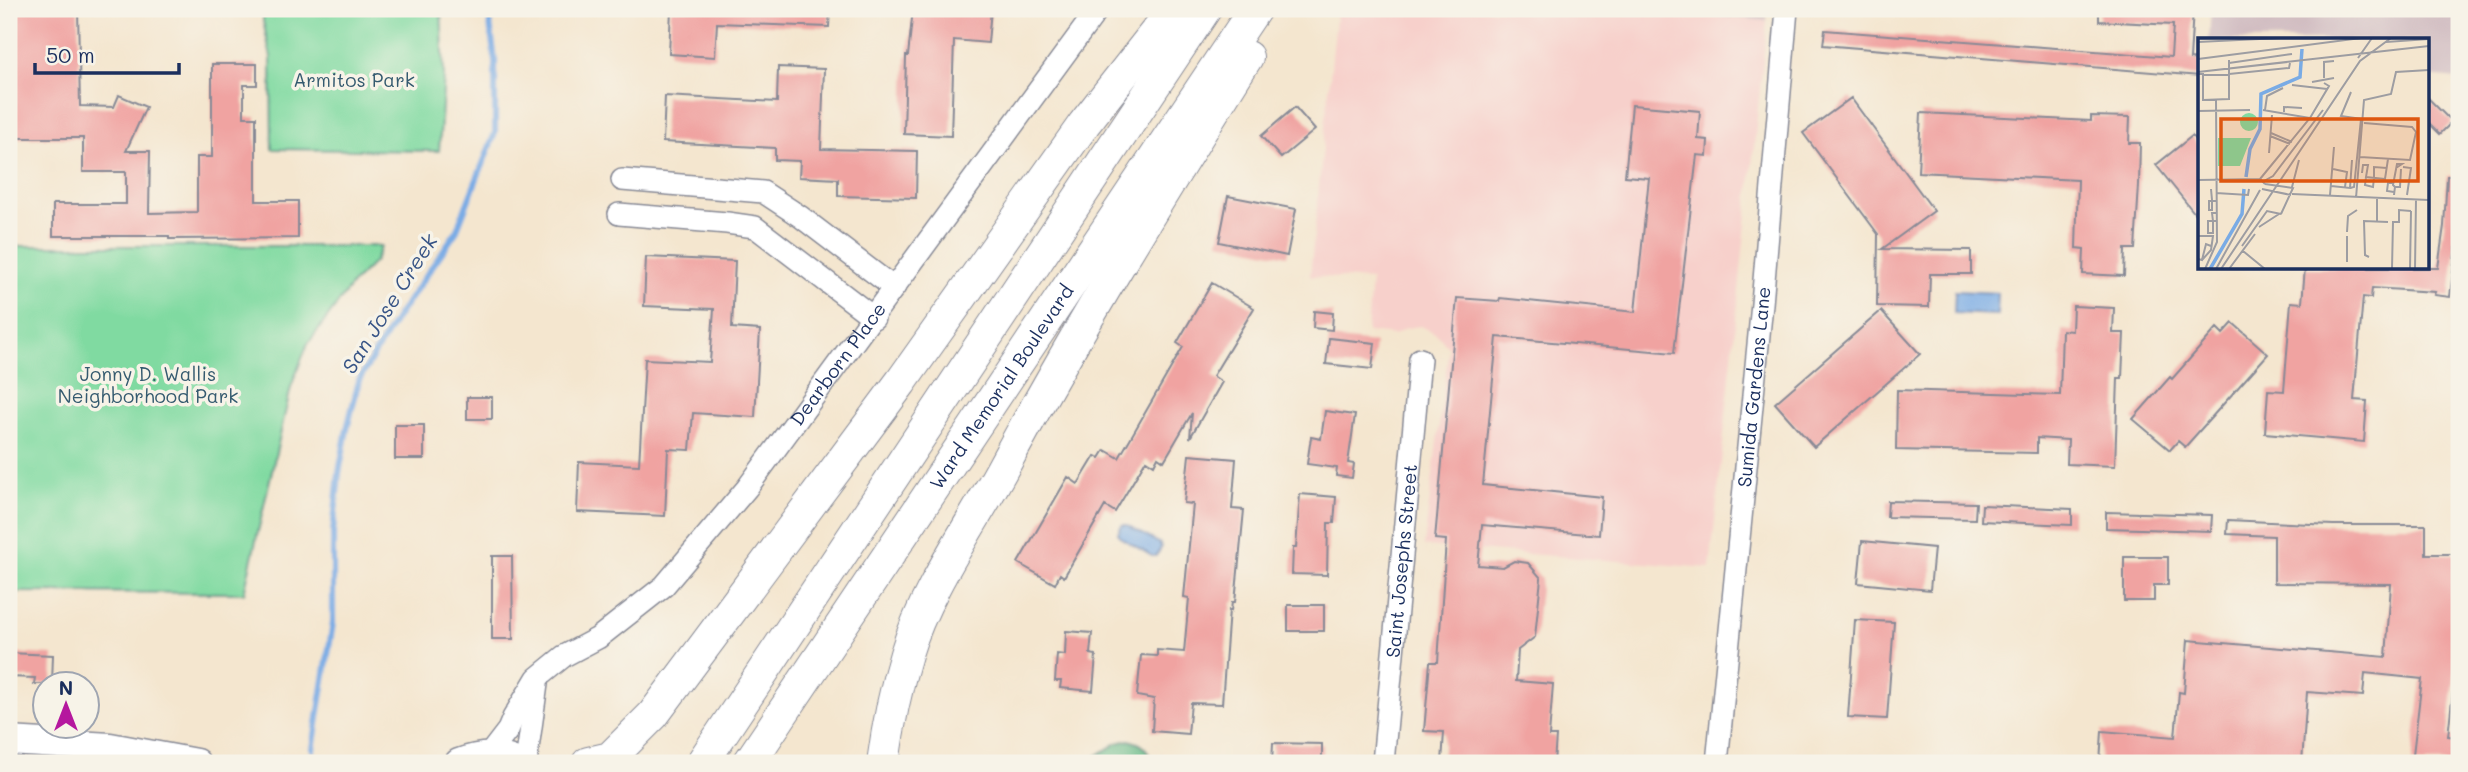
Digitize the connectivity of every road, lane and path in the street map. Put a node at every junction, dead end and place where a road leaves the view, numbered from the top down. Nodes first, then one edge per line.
1 (1098, 9) edge
2 (1174, 9) edge
3 (1205, 9) edge
4 (1255, 9) edge
5 (1273, 9) edge
6 (1787, 9) edge
7 (622, 180) dead end
8 (619, 214) dead end
9 (894, 288) junction
10 (874, 318) junction
11 (1420, 359) dead end
12 (537, 678) junction
13 (9, 741) edge
14 (488, 756) junction
15 (196, 763) edge
16 (459, 763) edge
17 (518, 763) edge
18 (526, 763) edge
19 (589, 763) edge
20 (702, 763) edge
21 (749, 763) edge
22 (883, 763) edge
23 (1383, 763) edge
24 (1717, 763) edge

1 - 9 street, Dearborn Place
2 - 19 highway
3 - 20 highway, Ward Memorial Boulevard
4 - 21 highway, Ward Memorial Boulevard
5 - 22 highway
6 - 24 street, Sumida Gardens Lane
7 - 9 street
8 - 10 street
9 - 10 street, Dearborn Place
10 - 12 street, Dearborn Place
11 - 23 street, Saint Josephs Street
12 - 14 street, Dearborn Place
12 - 18 street
13 - 15 main road
14 - 16 main road
14 - 17 main road

